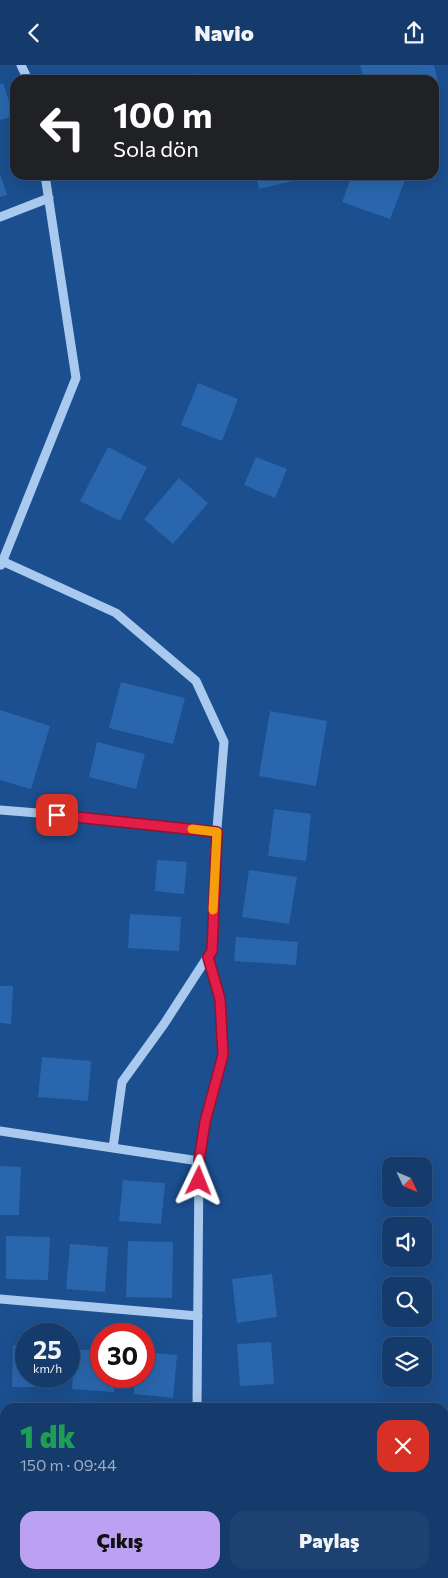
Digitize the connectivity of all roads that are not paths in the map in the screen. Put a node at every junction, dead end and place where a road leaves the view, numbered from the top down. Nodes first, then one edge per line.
1 (46, 180) edge
2 (48, 198) junction
3 (0, 217) edge
4 (1, 563) edge
5 (0, 811) edge
6 (217, 832) junction
7 (208, 957) junction
8 (0, 1131) edge
9 (113, 1148) junction
10 (199, 1161) junction
11 (0, 1299) edge
12 (198, 1316) junction
13 (197, 1403) edge

1 - 2 street
2 - 3 street
2 - 4 street
4 - 6 street
5 - 6 street
6 - 7 street
7 - 9 street
7 - 10 street
8 - 9 street
9 - 10 street
10 - 12 street
11 - 12 street
12 - 13 street

